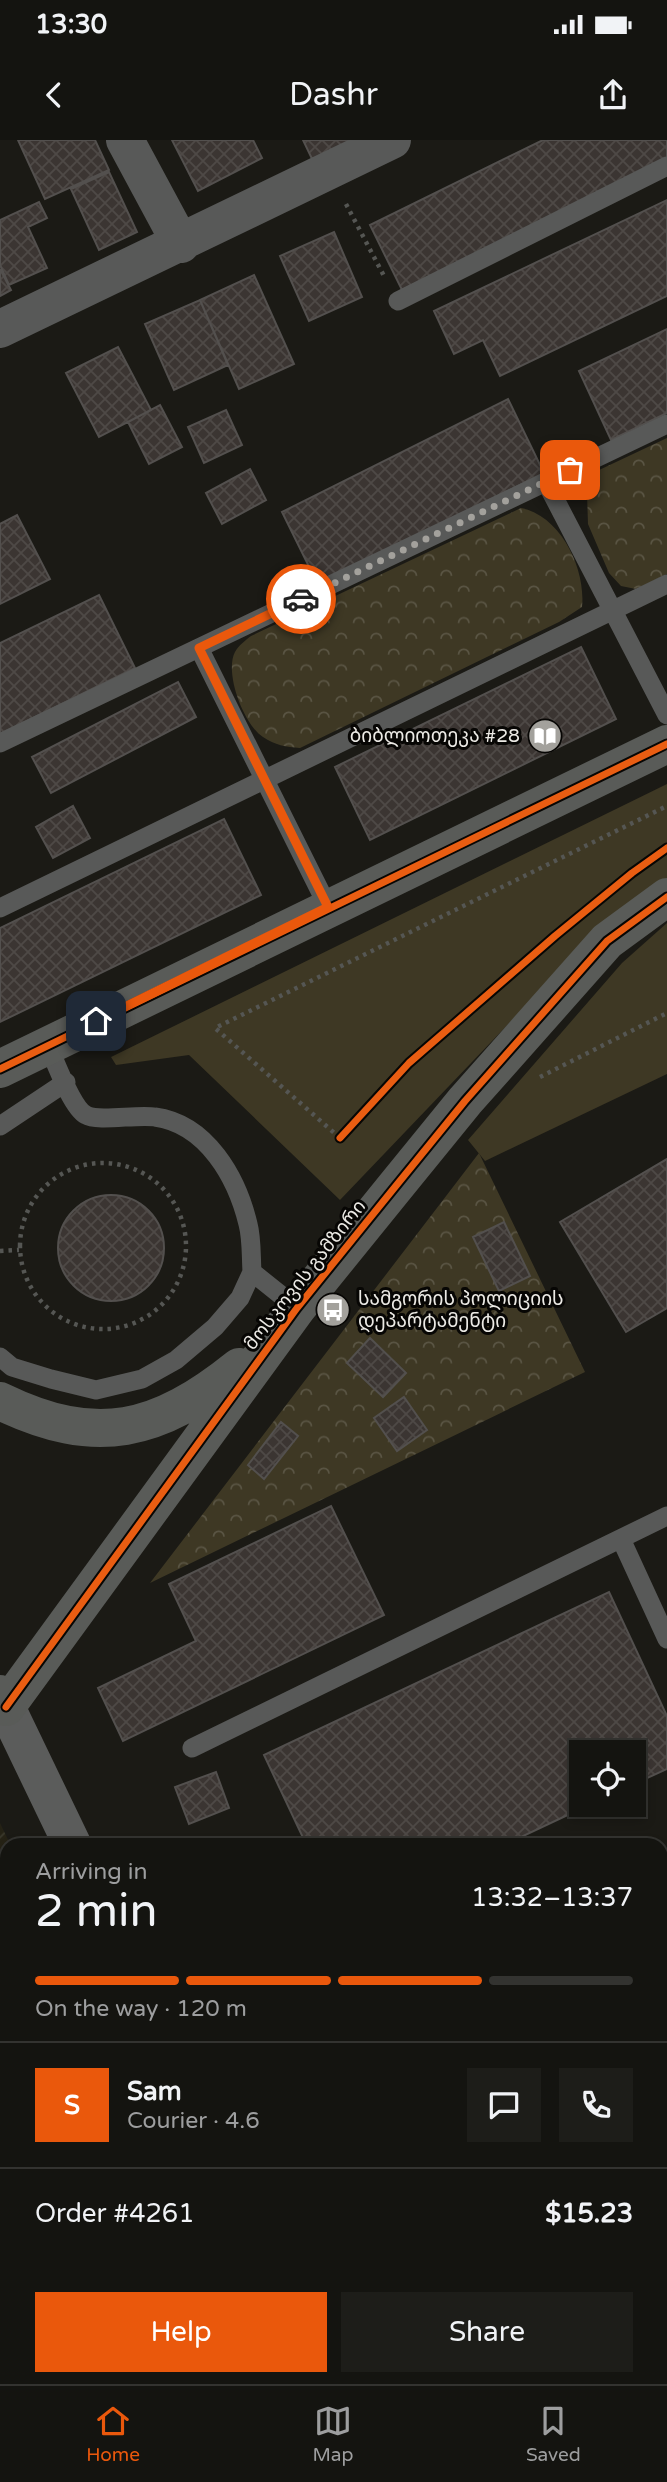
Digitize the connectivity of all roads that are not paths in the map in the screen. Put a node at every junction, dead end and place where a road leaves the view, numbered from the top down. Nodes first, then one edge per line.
1 (125, 140) edge
2 (388, 141) edge
3 (667, 166) edge
4 (181, 244) junction
5 (397, 301) road end
6 (0, 329) edge
7 (667, 424) edge
8 (546, 482) junction
9 (667, 584) edge
10 (613, 611) junction
11 (199, 648) junction
12 (667, 715) edge
13 (0, 743) edge
14 (667, 744) edge
15 (264, 780) junction
16 (667, 897) edge
17 (328, 907) junction
18 (0, 908) edge
19 (48, 1045) junction
20 (0, 1069) edge
21 (66, 1082) junction
22 (0, 1125) edge
23 (252, 1272) junction
24 (297, 1308) junction
25 (274, 1340) junction
26 (0, 1357) edge
27 (0, 1401) edge
28 (667, 1516) edge
29 (621, 1539) junction
30 (667, 1639) edge
31 (2, 1704) edge
32 (192, 1748) dead end
33 (69, 1838) edge

1 - 4 street
2 - 4 street
3 - 5 lane
4 - 6 street
7 - 8 lane
8 - 10 lane
8 - 11 lane
9 - 10 lane
10 - 12 lane
10 - 15 lane
11 - 13 lane
11 - 15 lane
14 - 17 main road
15 - 17 lane
15 - 18 lane
16 - 24 main road, მოსკოვის გამზირი
17 - 19 main road
19 - 20 main road
19 - 21 lane
21 - 22 lane
21 - 23 lane
23 - 24 lane
23 - 26 lane
24 - 25 main road, მოსკოვის გამზირი
25 - 27 main road
25 - 31 main road, მოსკოვის გამზირი
28 - 29 lane
29 - 30 lane
29 - 32 lane
31 - 33 main road

